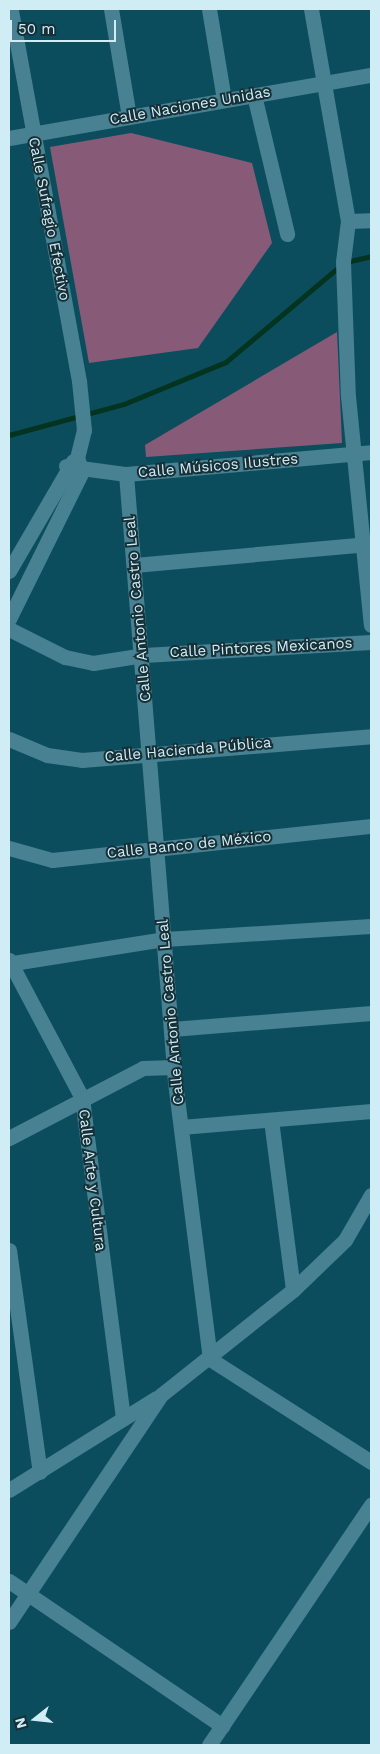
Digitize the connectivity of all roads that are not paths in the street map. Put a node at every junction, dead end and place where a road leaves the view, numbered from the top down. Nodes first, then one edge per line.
1 (11, 9) edge
2 (111, 9) edge
3 (209, 9) edge
4 (311, 9) edge
5 (371, 75) edge
6 (324, 83) junction
7 (254, 95) junction
8 (224, 100) junction
9 (128, 117) junction
10 (33, 134) junction
11 (9, 138) edge
12 (371, 220) edge
13 (348, 221) junction
14 (287, 234) dead end
15 (364, 453) edge
16 (75, 465) junction
17 (126, 474) junction
18 (368, 545) edge
19 (134, 564) junction
20 (9, 571) edge
21 (9, 619) edge
22 (371, 624) edge
23 (9, 629) edge
24 (371, 642) edge
25 (144, 655) junction
26 (371, 736) edge
27 (9, 739) edge
28 (149, 752) junction
29 (371, 826) edge
30 (9, 848) edge
31 (157, 848) junction
32 (371, 926) edge
33 (165, 939) junction
34 (11, 962) edge
35 (371, 1013) edge
36 (172, 1029) junction
37 (174, 1067) junction
38 (82, 1098) junction
39 (371, 1111) edge
40 (271, 1120) junction
41 (181, 1127) junction
42 (9, 1138) edge
43 (371, 1195) edge
44 (9, 1250) edge
45 (293, 1290) junction
46 (210, 1359) junction
47 (161, 1395) junction
48 (123, 1418) junction
49 (371, 1462) edge
50 (40, 1472) junction
51 (9, 1490) edge
52 (371, 1505) edge
53 (9, 1581) edge
54 (30, 1595) junction
55 (9, 1622) edge
56 (222, 1726) junction
57 (209, 1745) edge

1 - 10 street, Calle Sufragio Efectivo
2 - 9 street
3 - 8 street
4 - 6 street
5 - 6 street, Calle Naciones Unidas
6 - 7 street, Calle Naciones Unidas
6 - 13 street
7 - 8 street, Calle Naciones Unidas
7 - 14 street
8 - 9 street, Calle Naciones Unidas
9 - 10 street, Calle Naciones Unidas
10 - 11 street, Calle Naciones Unidas
10 - 16 street, Calle Sufragio Efectivo
12 - 13 street
13 - 15 street
15 - 17 street, Calle Músicos Ilustres
15 - 18 street
16 - 17 street, Calle Músicos Ilustres
16 - 20 street
16 - 21 street
17 - 19 street, Calle Antonio Castro Leal
18 - 19 street
18 - 22 street
19 - 25 street, Calle Antonio Castro Leal
23 - 25 street, Calle Pintores Mexicanos
24 - 25 street, Calle Pintores Mexicanos
25 - 28 street, Calle Antonio Castro Leal
26 - 28 street, Calle Hacienda Pública
27 - 28 street, Calle Hacienda Pública
28 - 31 street, Calle Antonio Castro Leal
29 - 31 street, Calle Banco de México
30 - 31 street, Calle Banco de México
31 - 33 street, Calle Antonio Castro Leal
32 - 33 street
33 - 34 street
33 - 36 street, Calle Antonio Castro Leal
34 - 38 street, Calle Arte y Cultura
35 - 36 street
36 - 37 street, Calle Antonio Castro Leal
37 - 38 street
37 - 41 street, Calle Antonio Castro Leal
38 - 42 street
38 - 48 street, Calle Arte y Cultura
39 - 40 street
40 - 41 street
40 - 45 street
41 - 46 street, Calle Antonio Castro Leal
43 - 45 street
44 - 50 street
45 - 46 street
46 - 47 street
46 - 49 street
47 - 48 street
47 - 54 street
48 - 50 street
50 - 51 street
52 - 56 street
53 - 54 street
54 - 55 street
54 - 56 street
56 - 57 street

